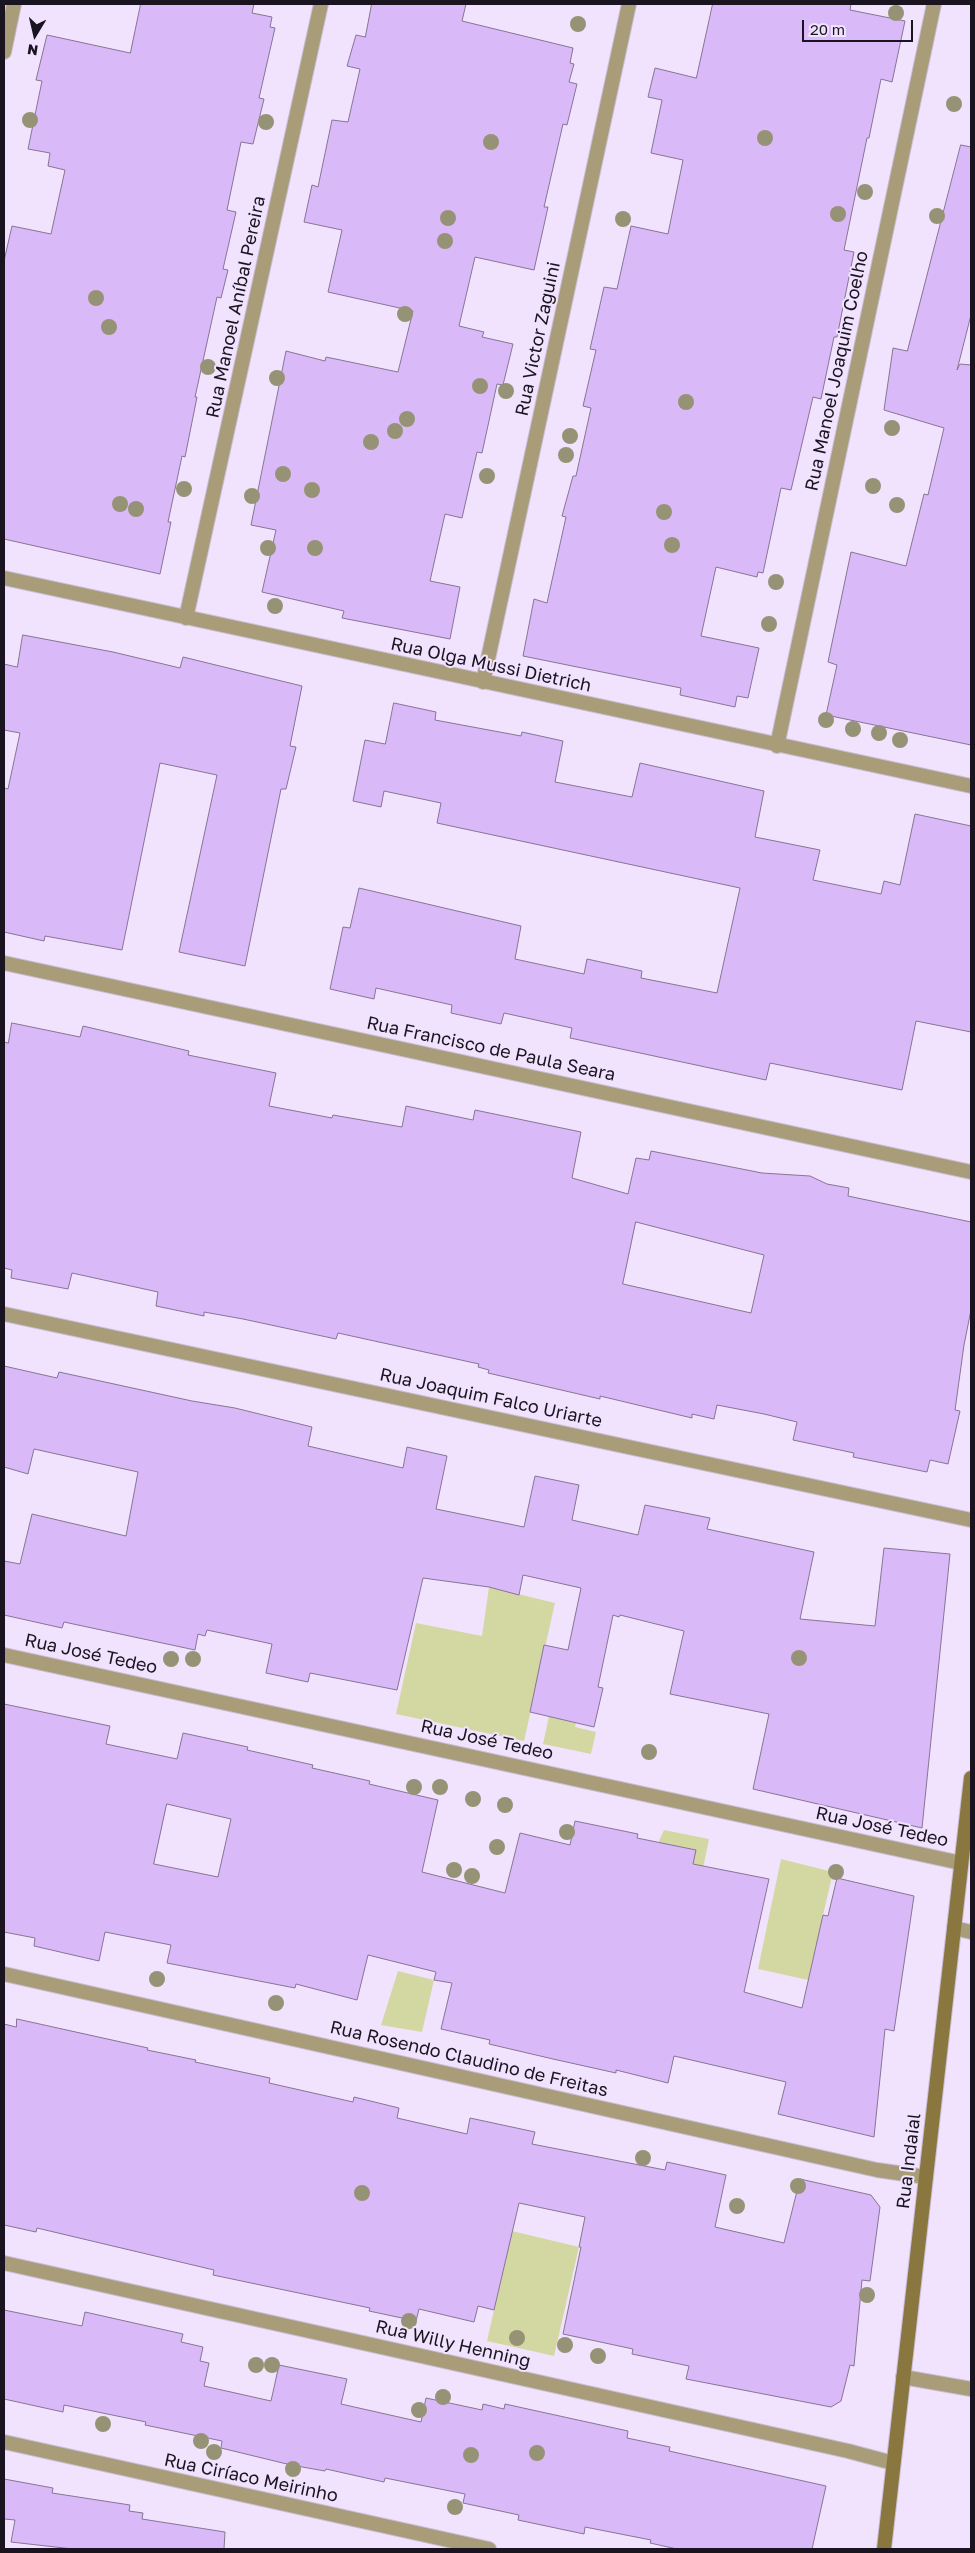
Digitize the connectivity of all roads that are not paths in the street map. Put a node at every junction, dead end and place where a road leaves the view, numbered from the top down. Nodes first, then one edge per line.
1 (14, 4) edge
2 (322, 4) edge
3 (629, 4) edge
4 (934, 4) edge
5 (4, 52) edge
6 (4, 578) edge
7 (186, 618) junction
8 (483, 682) junction
9 (777, 746) junction
10 (971, 786) edge
11 (4, 963) edge
12 (971, 1172) edge
13 (4, 1314) edge
14 (971, 1520) edge
15 (4, 1655) edge
16 (971, 1778) edge
17 (961, 1863) junction
18 (954, 1928) junction
19 (971, 1932) edge
20 (4, 1974) edge
21 (926, 2177) junction
22 (4, 2263) edge
23 (903, 2377) junction
24 (971, 2389) edge
25 (4, 2442) edge
26 (893, 2463) junction
27 (454, 2546) edge
28 (489, 2549) edge
29 (884, 2549) edge

1 - 5 street
2 - 7 street, Rua Manoel Aníbal Pereira
3 - 8 street, Rua Victor Zaguini
4 - 9 street, Rua Manoel Joaquim Coelho
6 - 7 street, Rua Olga Mussi Dietrich
7 - 8 street, Rua Olga Mussi Dietrich
8 - 9 street, Rua Olga Mussi Dietrich
9 - 10 street, Rua Olga Mussi Dietrich
11 - 12 street, Rua Francisco de Paula Seara
13 - 14 street, Rua Joaquim Falco Uriarte
15 - 17 street, Rua José Tedeo
16 - 17 main road, Rua Indaial
17 - 18 main road, Rua Indaial
18 - 19 street
18 - 21 main road, Rua Indaial
20 - 21 street, Rua Rosendo Claudino de Freitas
21 - 23 main road, Rua Indaial
22 - 26 street, Rua Willy Henning
23 - 24 street
23 - 26 main road, Rua Indaial
25 - 27 street, Rua Ciríaco Meirinho
26 - 29 main road, Rua Indaial
27 - 28 street, Rua Ciríaco Meirinho

